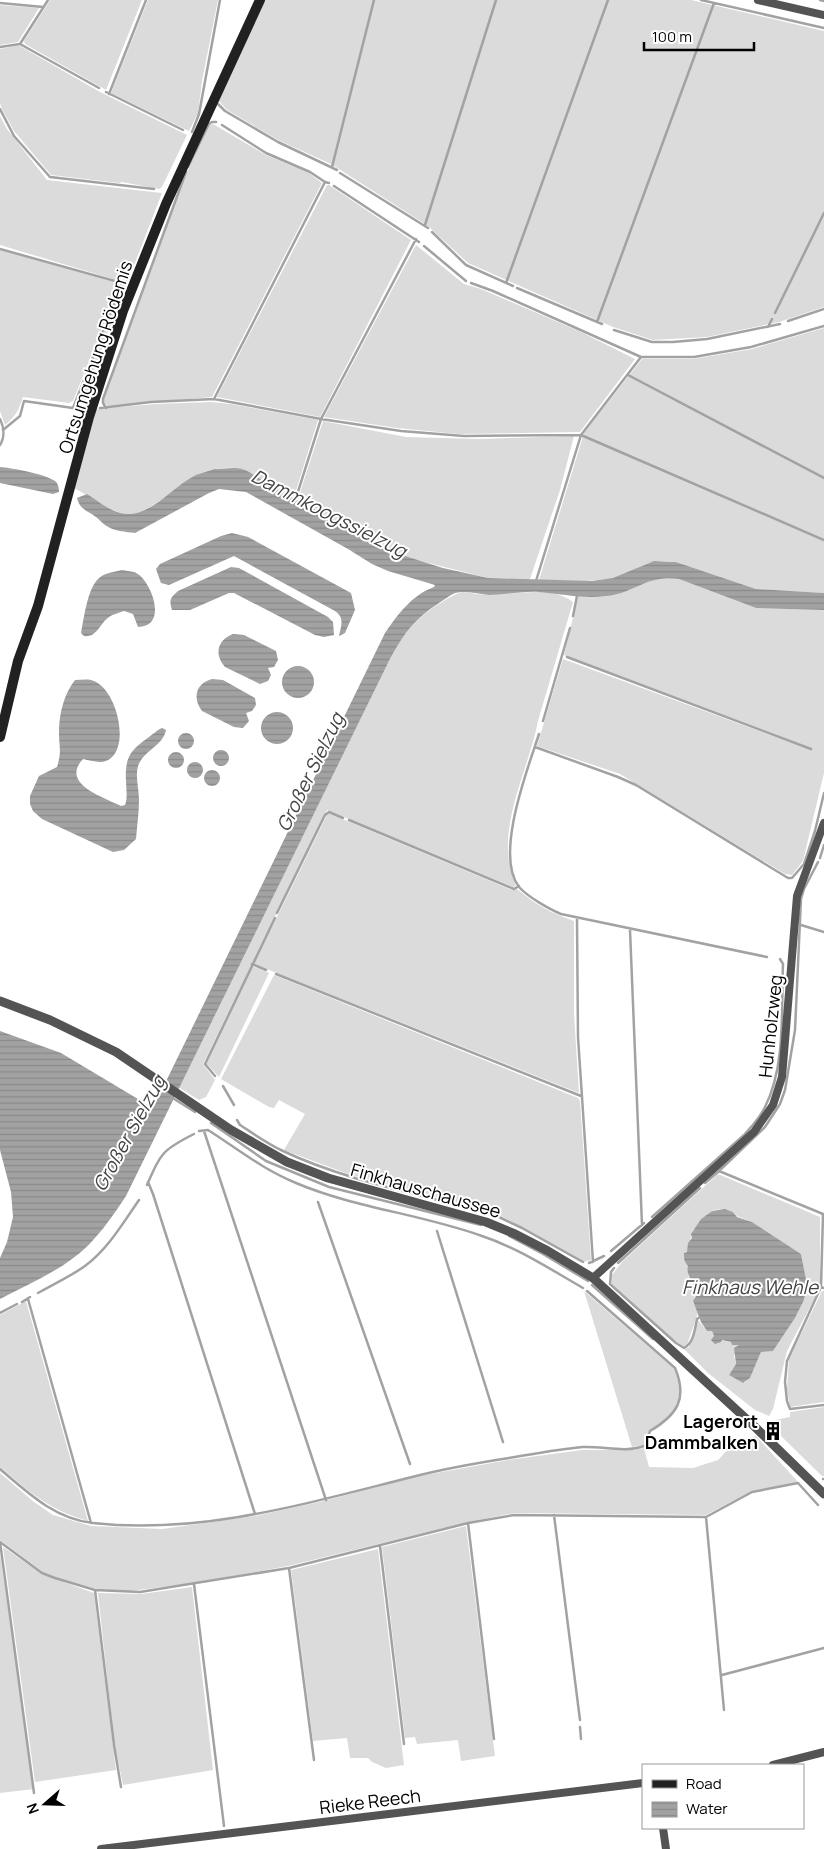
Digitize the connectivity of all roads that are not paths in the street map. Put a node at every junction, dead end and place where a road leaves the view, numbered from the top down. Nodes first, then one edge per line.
1 (260, 0) edge
2 (758, 0) edge
3 (824, 15) edge
4 (0, 737) edge
5 (824, 823) edge
6 (823, 832) edge
7 (0, 1001) edge
8 (593, 1278) junction
9 (824, 1494) edge
10 (824, 1752) edge
11 (777, 1764) edge
12 (642, 1783) edge
13 (663, 1829) edge
14 (101, 1849) edge
15 (666, 1849) edge

1 - 4 main road, Ortsumgehung Rödemis
2 - 3 street
5 - 6 street, Hunholzweg
6 - 8 street, Hunholzweg
7 - 8 street, Finkhauschaussee
8 - 9 street, Finkhauschaussee
10 - 11 street
12 - 14 street, Rieke Reech
13 - 15 street

